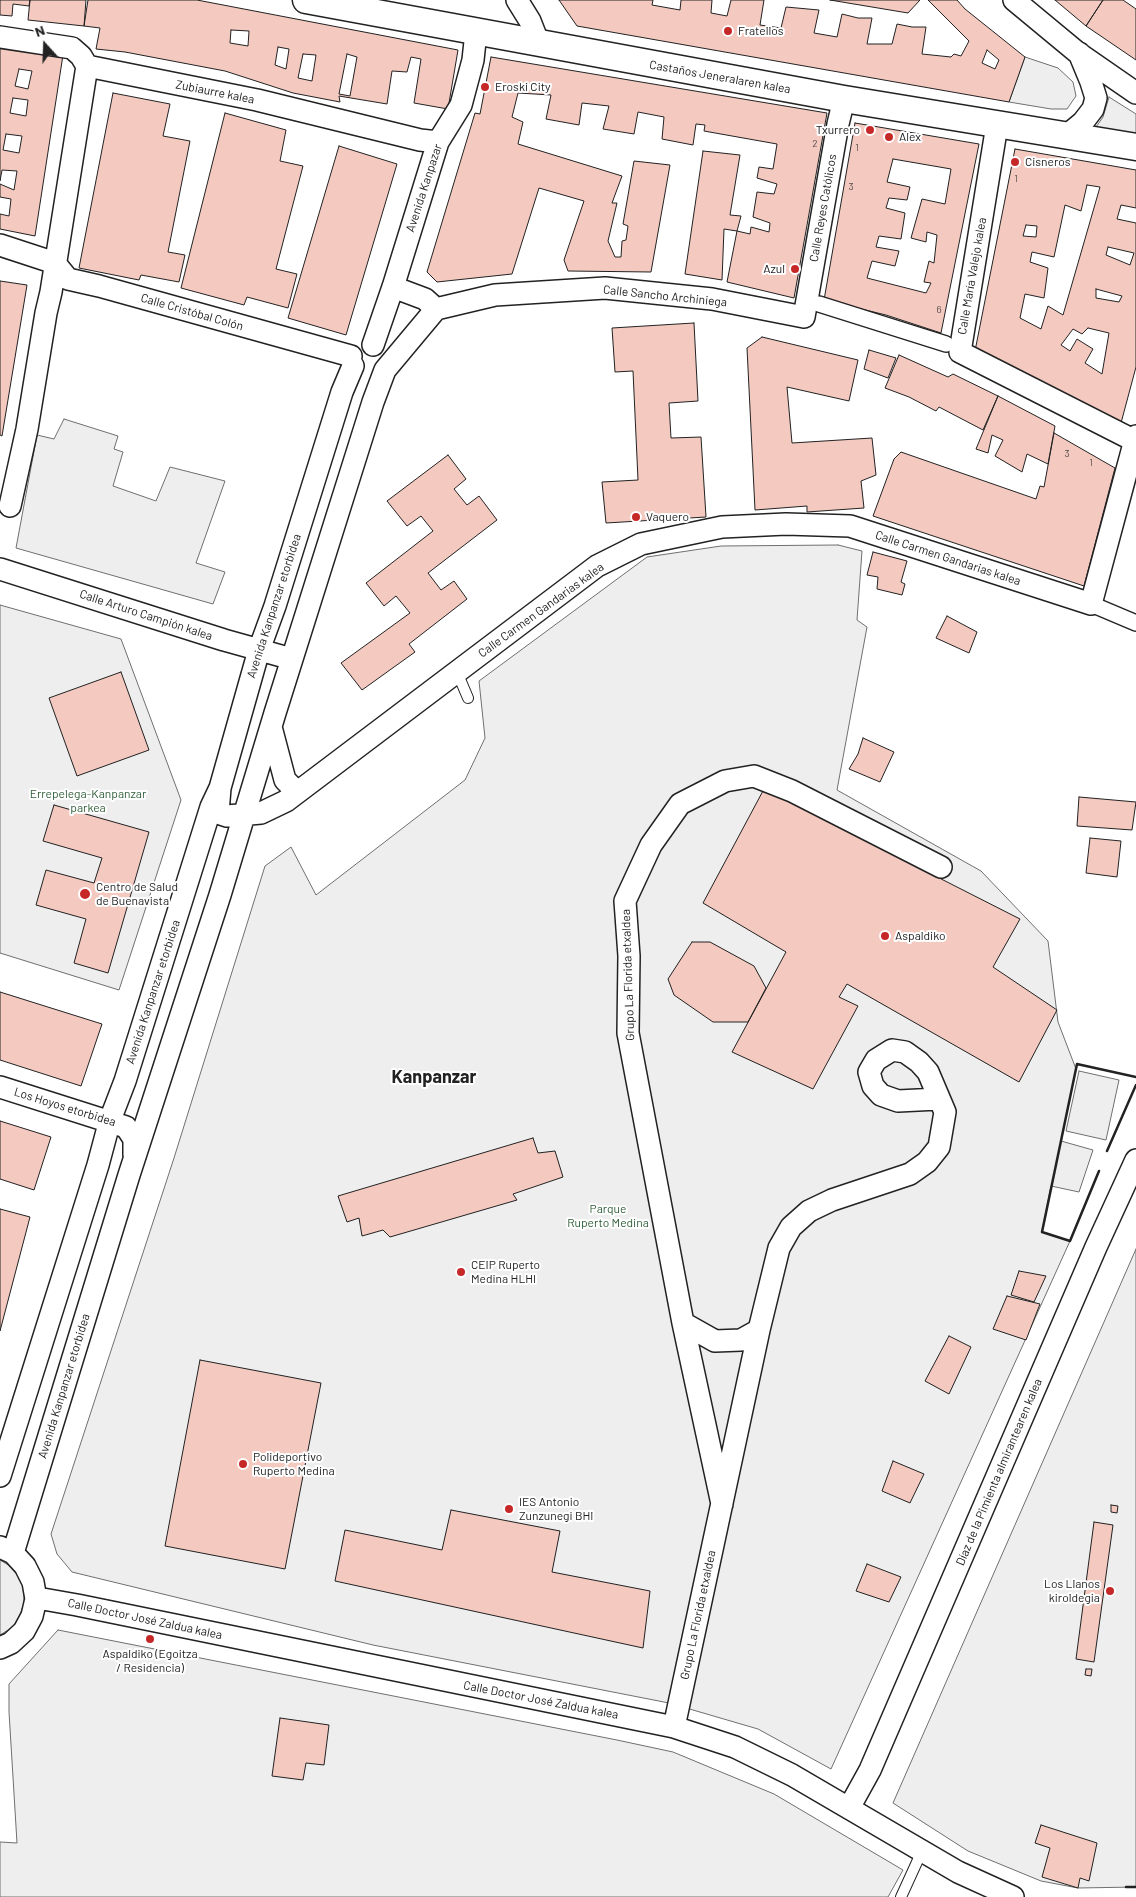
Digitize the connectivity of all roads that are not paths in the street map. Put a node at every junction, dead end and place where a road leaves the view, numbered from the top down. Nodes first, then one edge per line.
1 (306, 0) edge
2 (517, 0) edge
3 (1014, 0) edge
4 (476, 32) junction
5 (0, 37) edge
6 (540, 44) junction
7 (1078, 53) junction
8 (87, 66) junction
9 (1136, 93) edge
10 (844, 100) junction
11 (997, 125) junction
12 (1066, 137) junction
13 (438, 142) junction
14 (1136, 147) edge
15 (0, 245) edge
16 (47, 260) junction
17 (393, 287) junction
18 (436, 310) junction
19 (812, 310) junction
20 (946, 344) dead end
21 (373, 345) junction
22 (352, 361) junction
23 (381, 368) junction
24 (1135, 438) edge
25 (10, 506) dead end
26 (0, 569) edge
27 (1091, 604) junction
28 (1136, 622) edge
29 (259, 650) junction
30 (292, 659) junction
31 (458, 672) junction
32 (468, 698) dead end
33 (271, 726) junction
34 (220, 788) junction
35 (297, 792) junction
36 (244, 814) junction
37 (941, 867) dead end
38 (0, 1087) edge
39 (938, 1100) dead end
40 (110, 1120) junction
41 (134, 1158) junction
42 (1136, 1160) edge
43 (683, 1323) junction
44 (758, 1330) junction
45 (0, 1476) edge
46 (722, 1504) junction
47 (6, 1550) edge
48 (36, 1599) junction
49 (0, 1648) edge
50 (674, 1727) junction
51 (862, 1784) junction
52 (818, 1790) junction
53 (849, 1808) junction
54 (922, 1851) junction
55 (901, 1897) edge
56 (1013, 1897) edge

1 - 4 street, Castaños Jeneralaren kalea
2 - 6 street
3 - 7 street
4 - 6 street, Castaños Jeneralaren kalea
4 - 13 street, Avenida Kanpazar
5 - 8 street
6 - 10 street, Castaños Jeneralaren kalea
7 - 9 street
7 - 12 street
8 - 13 street, Zubiaurre kalea
8 - 16 street
10 - 11 street, Castaños Jeneralaren kalea
10 - 19 street, Calle Reyes Católicos
11 - 12 street, Castaños Jeneralaren kalea
11 - 24 street, Calle María Valejo kalea
12 - 14 street, Castaños Jeneralaren kalea
13 - 17 street, Avenida Kanpazar
15 - 16 street
16 - 22 street, Calle Cristóbal Colón
16 - 25 street
17 - 18 street
17 - 21 street, Avenida Kanpazar
18 - 19 street, Calle Sancho Archiniega
18 - 23 street
19 - 20 street
21 - 22 street
21 - 23 street
22 - 23 street
22 - 29 street, Avenida Kanpanzar etorbidea
23 - 30 street, Avenida Kanpanzar etorbidea
24 - 27 street
26 - 29 street, Calle Arturo Campión kalea
27 - 28 street, Calle Carmen Gandarias kalea
27 - 31 street, Calle Carmen Gandarias kalea
29 - 30 street, Calle Arturo Campión kalea
29 - 34 street, Avenida Kanpanzar etorbidea
30 - 33 street, Avenida Kanpanzar etorbidea
31 - 32 lane
31 - 35 street, Calle Carmen Gandarias kalea
33 - 35 street
33 - 36 street, Avenida Kanpanzar etorbidea
34 - 36 street, Calle Carmen Gandarias kalea
34 - 40 street, Avenida Kanpanzar etorbidea
35 - 36 street, Calle Carmen Gandarias kalea
36 - 41 street, Avenida Kanpanzar etorbidea
37 - 43 street, Grupo La Florida etxaldea
38 - 40 street, Los Hoyos etorbidea
39 - 44 street, Grupo La Florida etxaldea
40 - 41 street, Los Hoyos etorbidea
40 - 45 street, Avenida Kanpanzar etorbidea
41 - 47 street, Avenida Kanpanzar etorbidea
42 - 51 street, Díaz de la Pimienta almirantearen kalea
43 - 44 street
43 - 46 street, Grupo La Florida etxaldea
44 - 46 street, Grupo La Florida etxaldea
46 - 50 street, Grupo La Florida etxaldea
47 - 48 street
48 - 49 street
48 - 50 street, Calle Doctor José Zaldua kalea
50 - 52 street, Calle Doctor José Zaldua kalea
51 - 52 street
51 - 53 street, Díaz de la Pimienta almirantearen kalea
52 - 53 street, Calle Doctor José Zaldua kalea
53 - 54 street, Calle Doctor José Zaldua kalea
54 - 55 lane
54 - 56 street, Calle Doctor José Zaldua kalea

